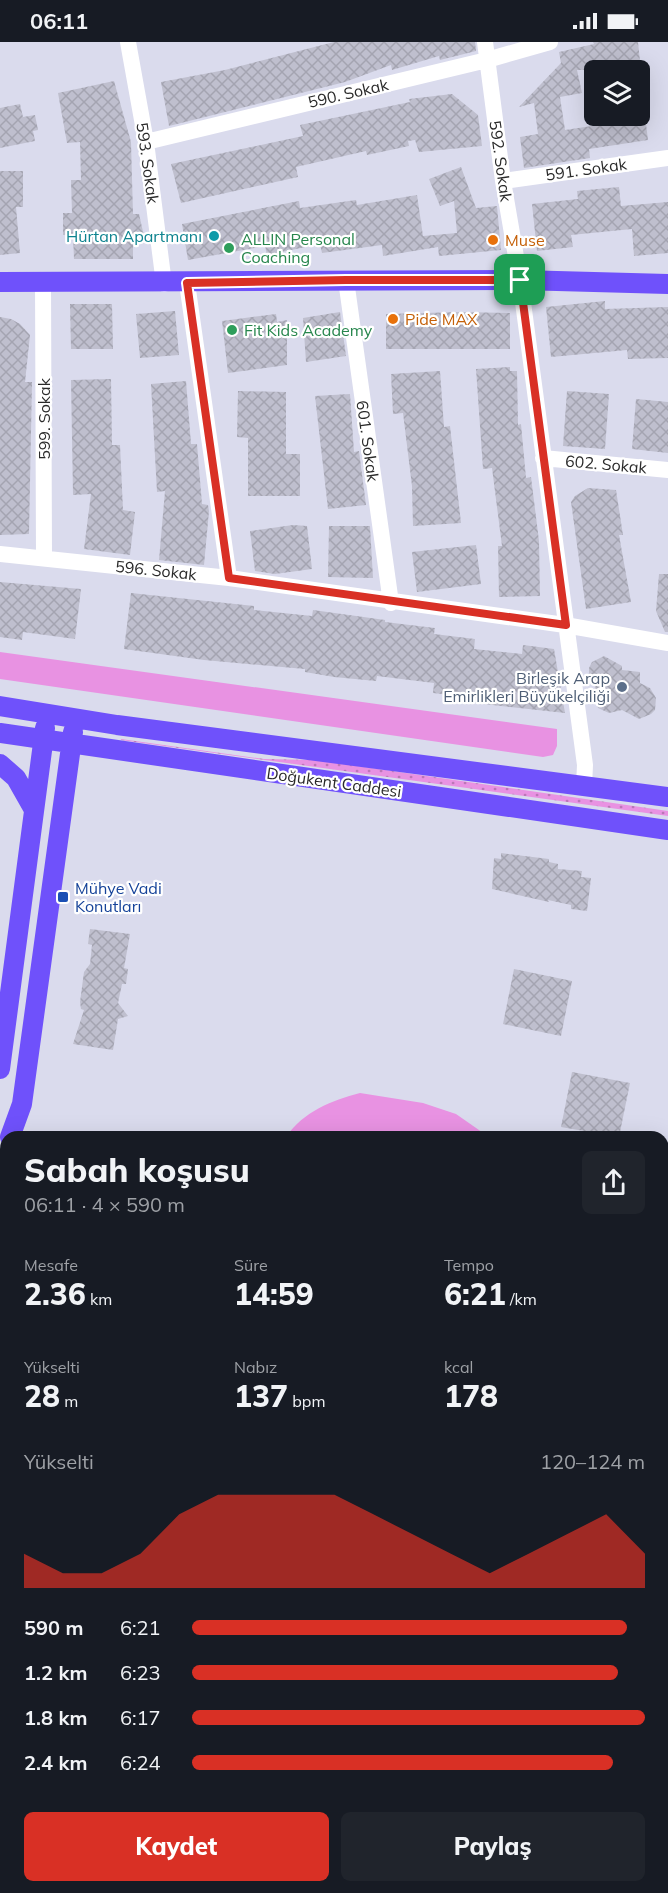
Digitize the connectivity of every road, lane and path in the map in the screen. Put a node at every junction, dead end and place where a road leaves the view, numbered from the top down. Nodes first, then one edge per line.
1 (128, 42) edge
2 (485, 42) edge
3 (550, 42) edge
4 (487, 60) junction
5 (146, 142) junction
6 (668, 158) edge
7 (504, 181) junction
8 (43, 280) junction
9 (346, 280) junction
10 (520, 280) junction
11 (0, 282) edge
12 (187, 283) junction
13 (164, 284) junction
14 (668, 284) edge
15 (543, 458) junction
16 (668, 470) edge
17 (0, 554) edge
18 (44, 557) junction
19 (229, 578) junction
20 (390, 603) junction
21 (566, 625) junction
22 (668, 643) edge
23 (0, 706) edge
24 (47, 713) junction
25 (74, 717) junction
26 (0, 733) edge
27 (44, 740) junction
28 (71, 744) junction
29 (0, 764) edge
30 (584, 786) junction
31 (668, 797) edge
32 (33, 808) junction
33 (668, 830) edge
34 (0, 1069) edge
35 (12, 1131) edge

1 - 5 street, 593. Sokak
2 - 4 street, 592. Sokak
3 - 4 street, 590. Sokak
4 - 5 street, 590. Sokak
4 - 7 street, 592. Sokak
5 - 13 street, 593. Sokak
6 - 7 street, 591. Sokak
7 - 10 street, 592. Sokak
8 - 11 main road
8 - 13 main road
8 - 18 street, 599. Sokak
9 - 10 main road
9 - 12 main road
9 - 20 street, 601. Sokak
10 - 14 main road
10 - 15 street, 602. Sokak
12 - 13 main road
12 - 19 street
15 - 16 street, 602. Sokak
15 - 21 street, 602. Sokak
17 - 18 street, 596. Sokak
18 - 19 street, 596. Sokak
19 - 20 street, 596. Sokak
20 - 21 street, 596. Sokak
21 - 22 street, 596. Sokak
21 - 30 street, 602. Sokak
23 - 24 main road, Doğukent Caddesi
24 - 25 main road, Doğukent Caddesi
24 - 27 main road
25 - 28 main road
25 - 30 main road, Doğukent Caddesi
26 - 27 main road, Doğukent Caddesi
27 - 28 main road, Doğukent Caddesi
27 - 32 main road
28 - 33 main road, Doğukent Caddesi
28 - 35 main road
29 - 32 main road
30 - 31 main road, Doğukent Caddesi
32 - 34 main road

